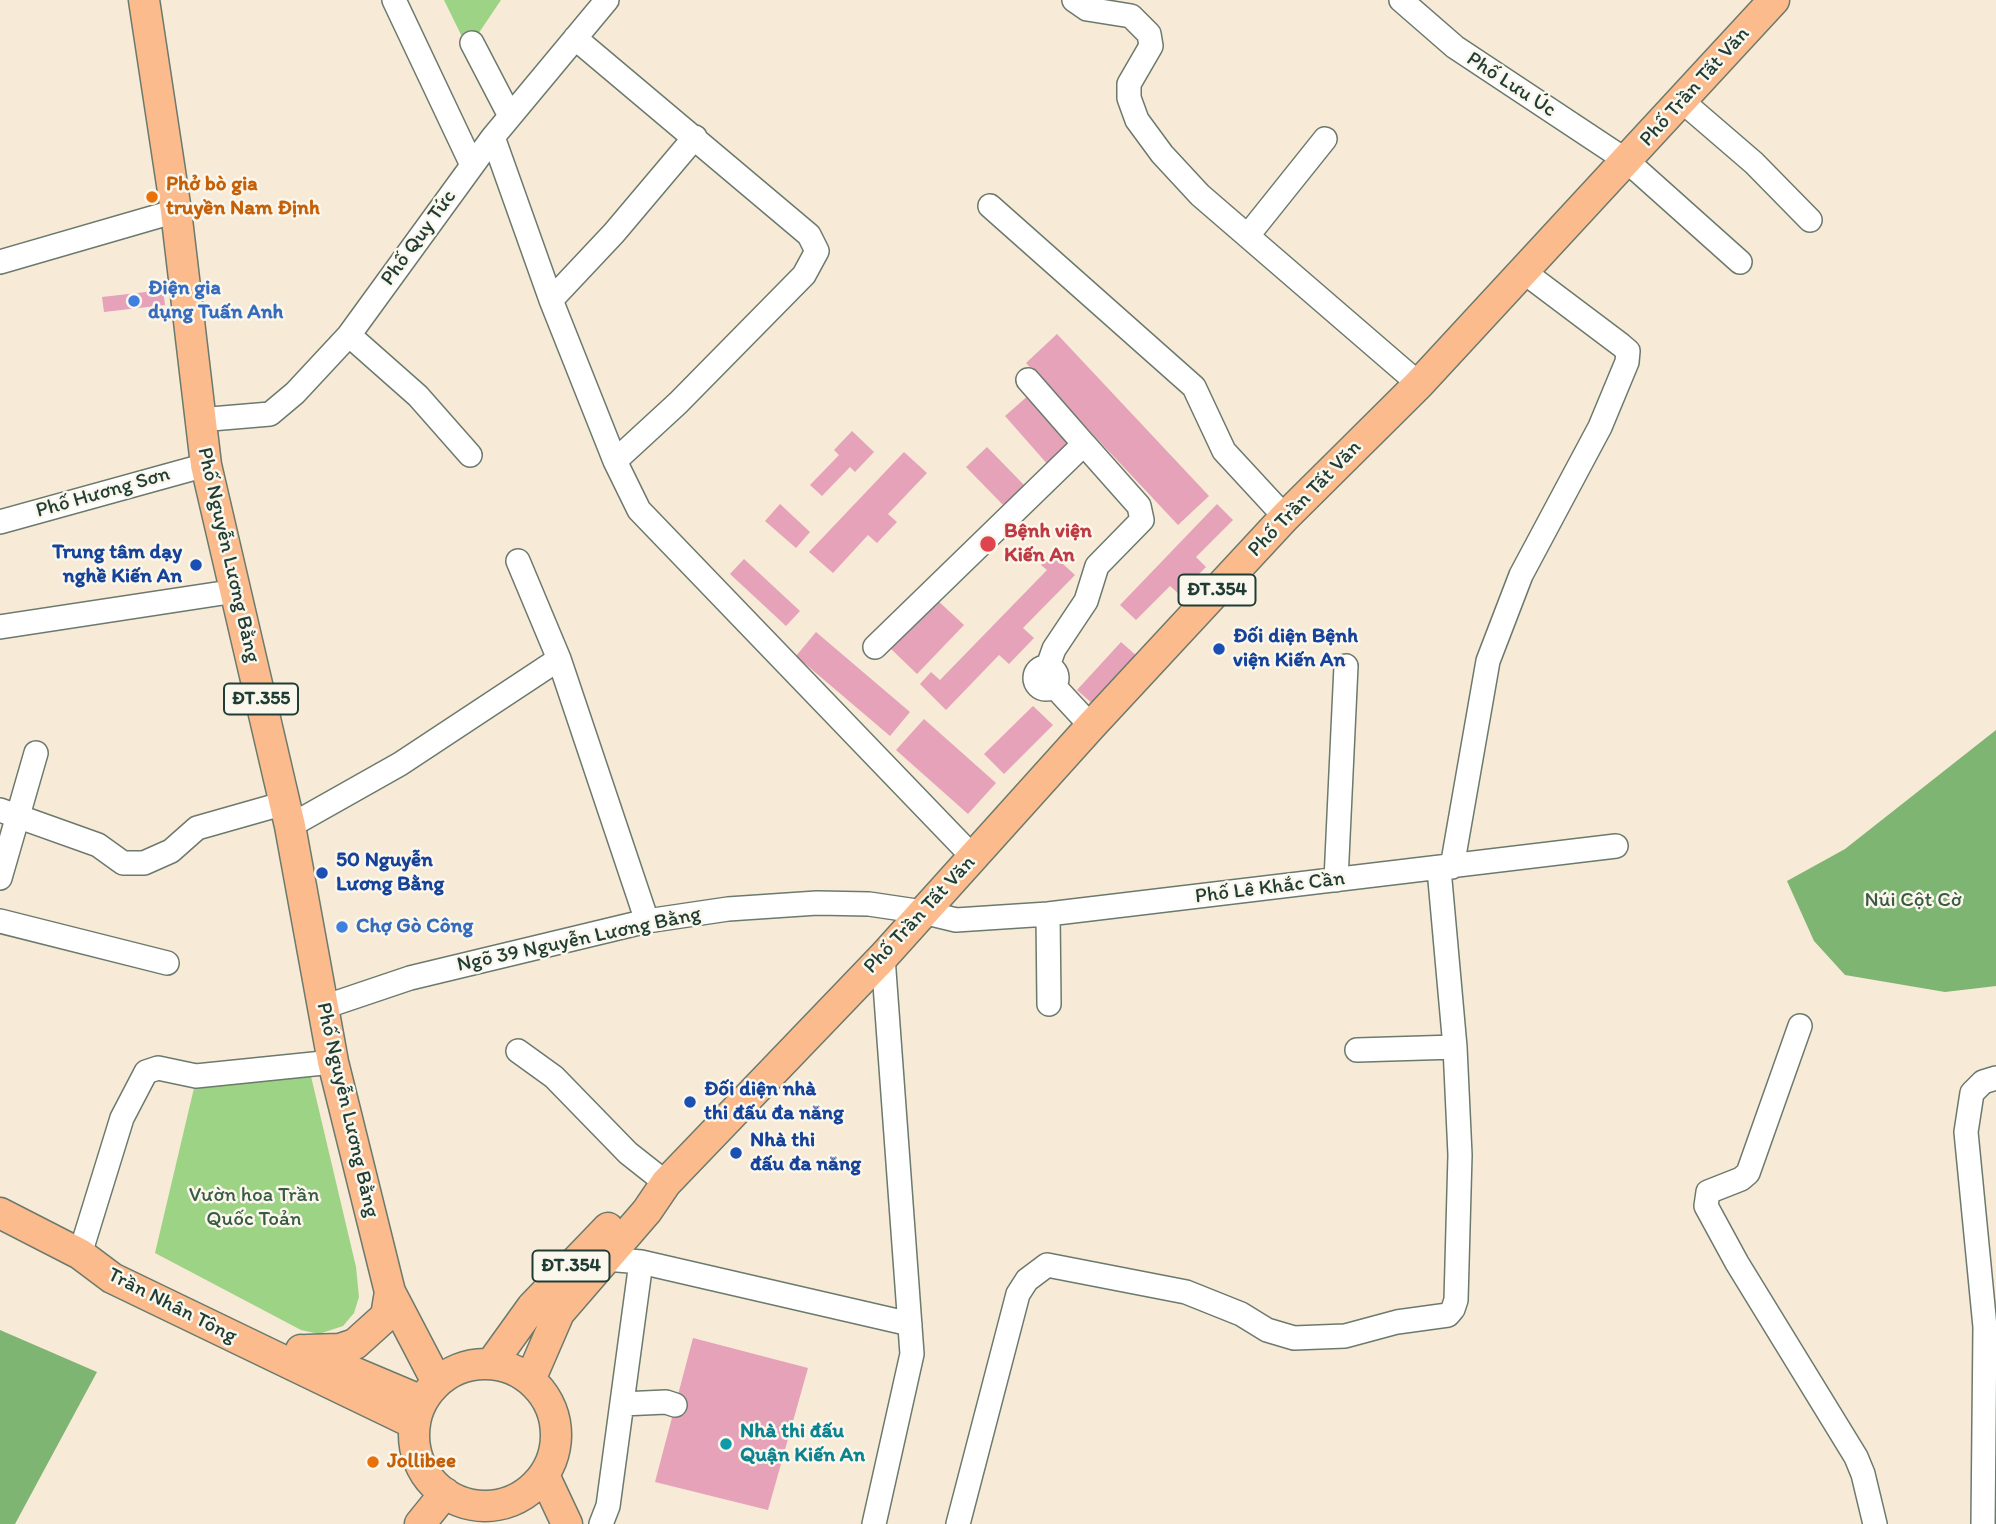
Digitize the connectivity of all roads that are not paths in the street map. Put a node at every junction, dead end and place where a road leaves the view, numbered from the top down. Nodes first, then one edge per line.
1 (144, 0) edge
2 (394, 0) edge
3 (607, 0) edge
4 (1074, 0) edge
5 (1401, 0) edge
6 (1774, 0) edge
7 (575, 38) junction
8 (472, 43) dead end
9 (1682, 101) junction
10 (510, 116) junction
11 (493, 137) junction
12 (695, 137) junction
13 (1325, 139) dead end
14 (1627, 161) junction
15 (472, 164) junction
16 (990, 206) dead end
17 (176, 211) junction
18 (1810, 220) dead end
19 (1249, 234) junction
20 (0, 262) edge
21 (1740, 262) dead end
22 (1524, 272) junction
23 (551, 300) junction
24 (349, 335) junction
25 (1028, 380) dead end
26 (1419, 384) junction
27 (199, 420) junction
28 (1083, 444) junction
29 (470, 455) dead end
30 (615, 461) junction
31 (206, 465) junction
32 (1285, 517) junction
33 (0, 522) edge
34 (518, 561) dead end
35 (236, 591) junction
36 (0, 627) edge
37 (875, 647) dead end
38 (559, 659) junction
39 (1346, 666) dead end
40 (1091, 726) junction
41 (36, 753) dead end
42 (9, 813) edge
43 (287, 814) junction
44 (1616, 846) dead end
45 (973, 858) junction
46 (1446, 868) junction
47 (0, 878) edge
48 (1336, 880) junction
49 (923, 912) junction
50 (1048, 914) junction
51 (0, 921) edge
52 (647, 921) junction
53 (883, 957) junction
54 (167, 963) dead end
55 (1049, 1004) dead end
56 (324, 1007) junction
57 (1800, 1026) dead end
58 (1455, 1047) junction
59 (1356, 1049) dead end
60 (518, 1051) dead end
61 (333, 1062) junction
62 (1996, 1078) edge
63 (666, 1183) junction
64 (0, 1213) edge
65 (80, 1254) junction
66 (606, 1259) junction
67 (641, 1262) junction
68 (390, 1292) junction
69 (910, 1324) junction
70 (299, 1349) junction
71 (491, 1364) junction
72 (530, 1380) junction
73 (425, 1402) junction
74 (622, 1404) junction
75 (675, 1405) dead end
76 (544, 1475) junction
77 (445, 1493) junction
78 (510, 1514) edge
79 (420, 1524) edge
80 (567, 1524) edge
81 (601, 1524) edge
82 (874, 1524) edge
83 (957, 1524) edge
84 (1875, 1524) edge
85 (1983, 1524) edge

1 - 17 main road, Phố Nguyễn Lương Bằng / ĐT.355
2 - 15 street
3 - 7 street, Phố Quy Tức
4 - 19 street
5 - 14 street, Phố Lưu Úc
6 - 9 main road, Phố Trần Tất Văn / ĐT.354
7 - 10 street, Phố Quy Tức
7 - 12 street
8 - 10 street
9 - 14 main road, Phố Trần Tất Văn / ĐT.354
9 - 18 street
10 - 11 street, Phố Quy Tức
11 - 15 street, Phố Quy Tức
11 - 23 street
12 - 23 street
12 - 30 street
13 - 19 street
14 - 21 street, Phố Lưu Úc
14 - 22 main road, Phố Trần Tất Văn / ĐT.354
15 - 24 street, Phố Quy Tức
16 - 32 street
17 - 20 street
17 - 27 main road, Phố Nguyễn Lương Bằng / ĐT.355
19 - 26 street
22 - 26 main road, Phố Trần Tất Văn / ĐT.354
22 - 46 street
23 - 30 street
24 - 27 street, Phố Quy Tức
24 - 29 street
25 - 28 street
26 - 32 main road, Phố Trần Tất Văn / ĐT.354
27 - 31 main road, Phố Nguyễn Lương Bằng / ĐT.355
28 - 37 street
28 - 40 street
30 - 45 street
31 - 33 street, Phố Hương Sơn
31 - 35 main road, Phố Nguyễn Lương Bằng / ĐT.355
32 - 40 main road, Phố Trần Tất Văn / ĐT.354
34 - 38 street
35 - 36 street
35 - 43 main road, Phố Nguyễn Lương Bằng / ĐT.355
38 - 43 street
38 - 52 street
39 - 48 street
40 - 45 main road, Phố Trần Tất Văn / ĐT.354
41 - 42 street
42 - 43 street
42 - 47 street
43 - 56 main road, Phố Nguyễn Lương Bằng / ĐT.355
44 - 46 street, Phố Lê Khắc Cần
45 - 49 main road, Phố Trần Tất Văn / ĐT.354
46 - 48 street, Phố Lê Khắc Cần
46 - 58 street
48 - 50 street, Phố Lê Khắc Cần
49 - 50 street, Phố Lê Khắc Cần
49 - 52 street, Ngõ 39 Nguyễn Lương Bằng
49 - 53 main road, Phố Trần Tất Văn / ĐT.354
50 - 55 street
51 - 54 street
52 - 56 street, Ngõ 39 Nguyễn Lương Bằng
53 - 63 main road, Phố Trần Tất Văn / ĐT.354
53 - 69 street
56 - 61 main road, Phố Nguyễn Lương Bằng / ĐT.355
57 - 84 street
58 - 59 street
58 - 83 street
60 - 63 street
61 - 65 street
61 - 68 main road, Phố Nguyễn Lương Bằng / ĐT.355
62 - 85 street
63 - 66 main road, Phố Trần Tất Văn / ĐT.354
63 - 71 main road, Phố Trần Tất Văn / ĐT.354
64 - 65 main road
65 - 70 main road, Trần Nhân Tông
65 - 73 main road, Trần Nhân Tông
66 - 67 street
66 - 72 main road, Phố Trần Tất Văn / ĐT.354
67 - 69 street
67 - 74 street
68 - 70 main road
68 - 73 main road, Phố Nguyễn Lương Bằng / ĐT.355
69 - 82 street
70 - 73 main road, Trần Nhân Tông
71 - 72 main road
71 - 73 main road
72 - 76 main road
73 - 77 main road
74 - 75 street
74 - 81 street
76 - 78 main road
76 - 80 main road
77 - 78 main road
77 - 79 main road

